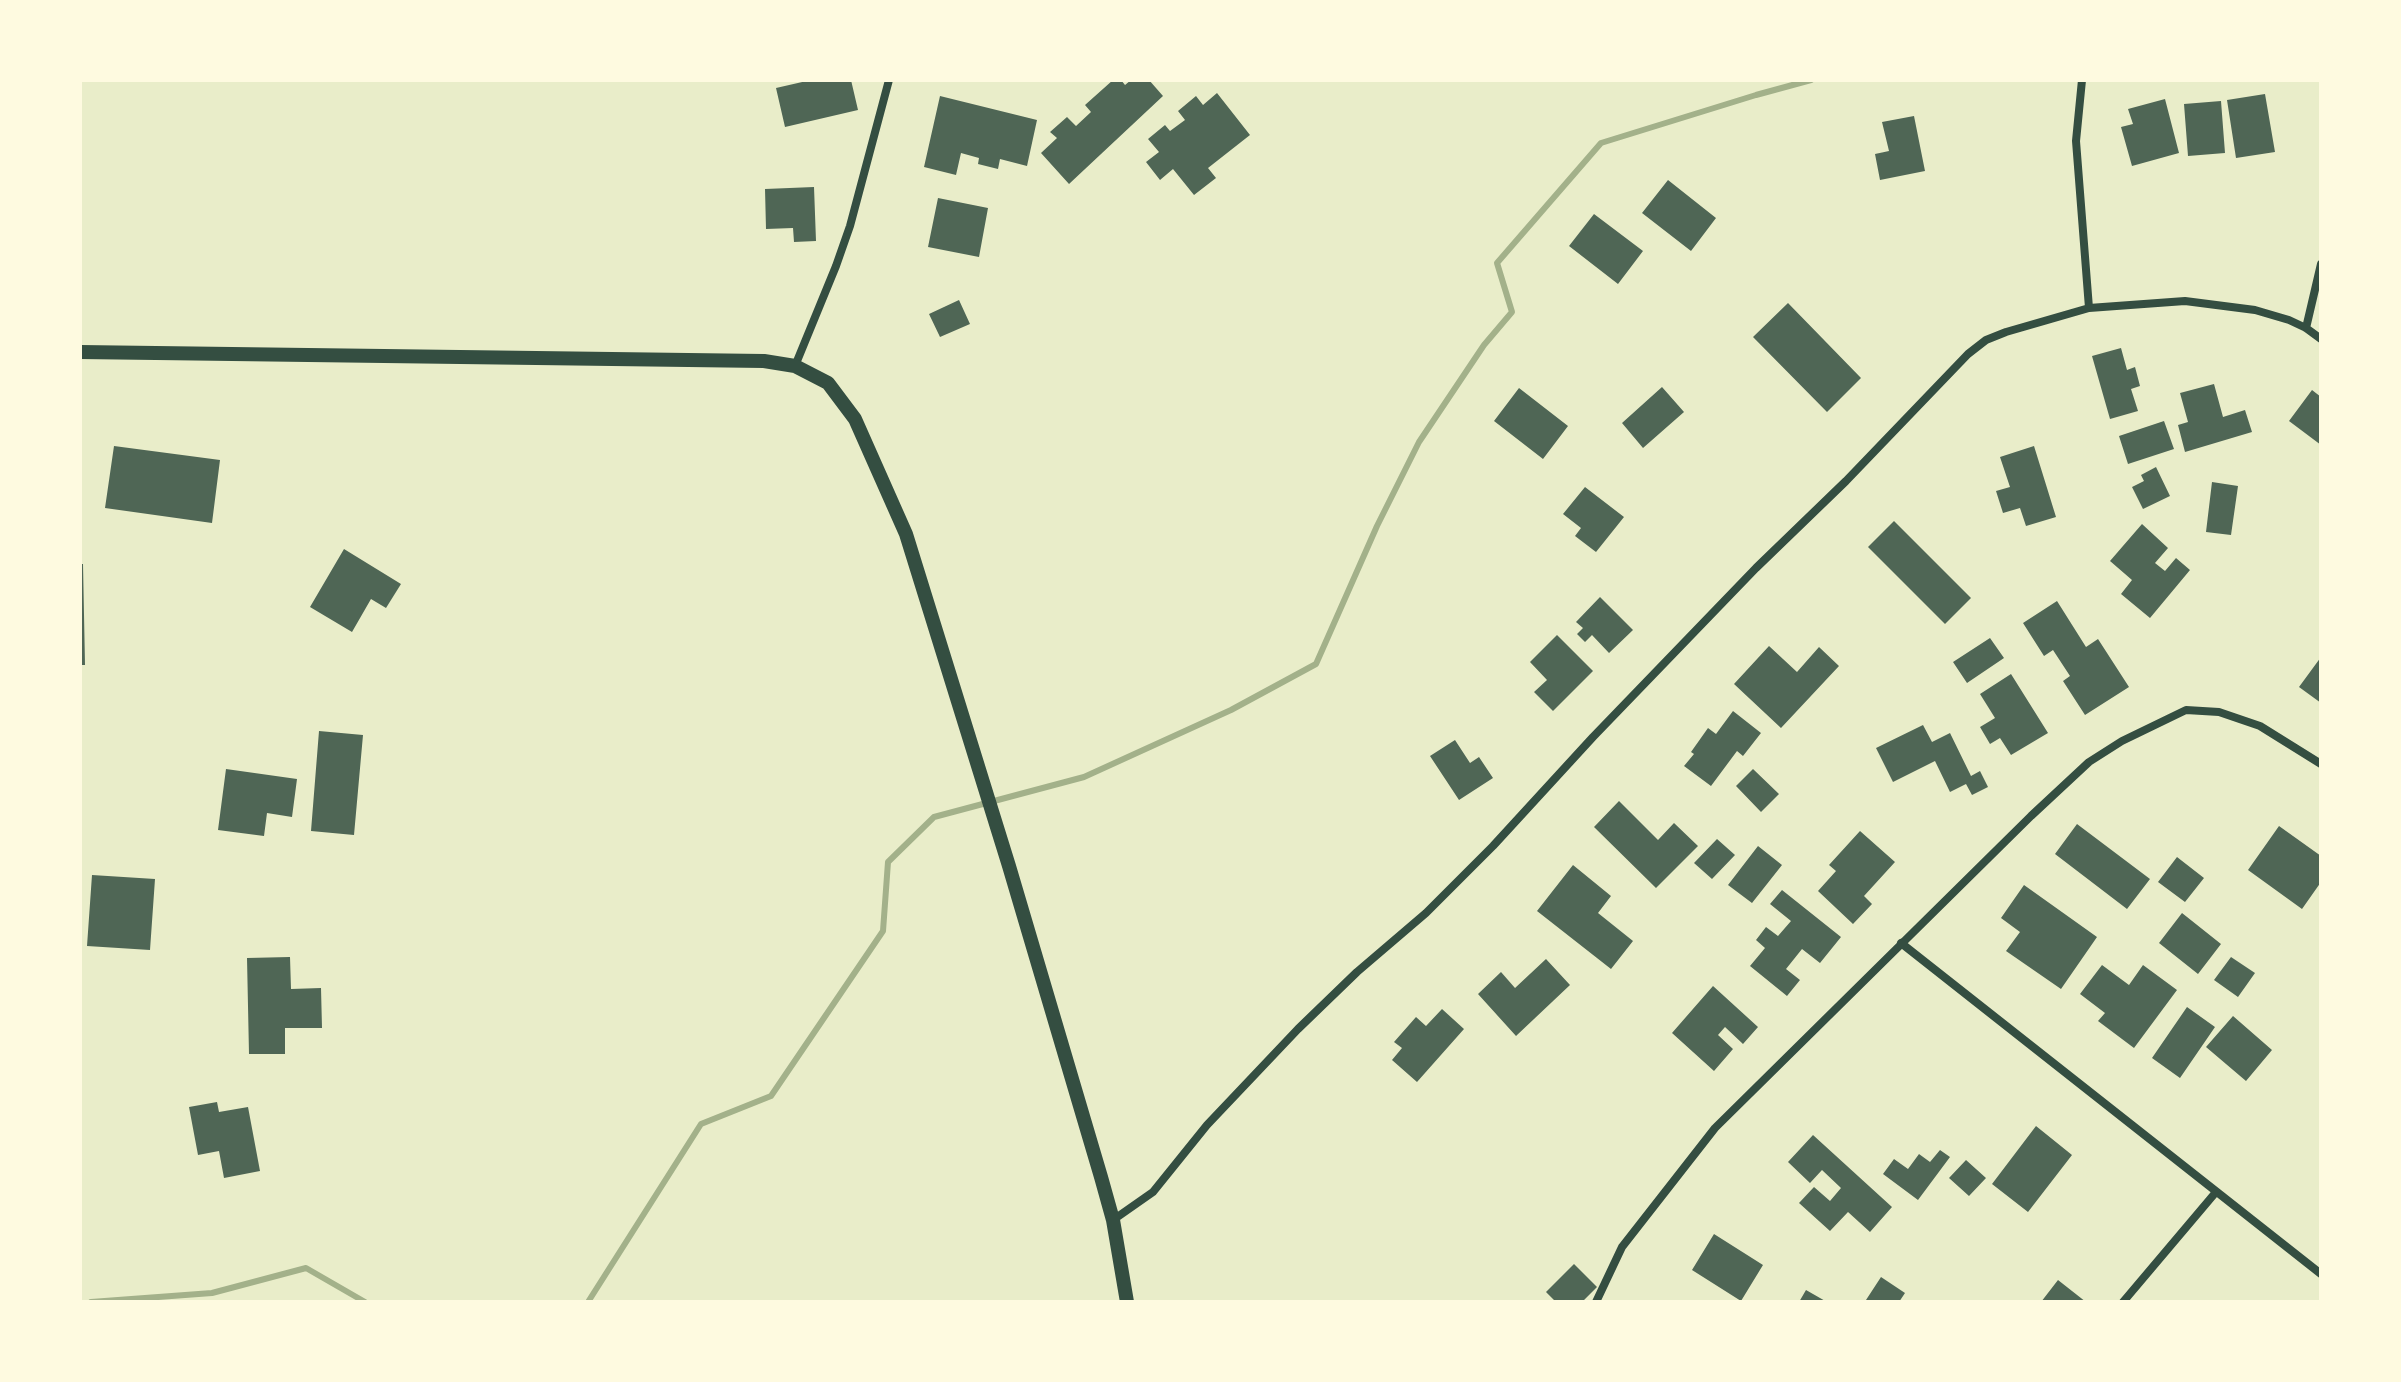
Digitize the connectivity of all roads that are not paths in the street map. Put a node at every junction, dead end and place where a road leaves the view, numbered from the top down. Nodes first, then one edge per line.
1 (889, 80) edge
2 (2082, 80) edge
3 (2321, 264) edge
4 (2089, 308) junction
5 (2306, 328) junction
6 (2321, 339) edge
7 (80, 352) edge
8 (795, 366) junction
9 (2321, 764) edge
10 (1901, 943) junction
11 (2216, 1192) junction
12 (1113, 1220) junction
13 (2321, 1274) edge
14 (1127, 1302) edge
15 (1596, 1302) edge
16 (2123, 1302) edge

1 - 8 street
2 - 4 street
3 - 5 street
4 - 5 street
4 - 12 street
5 - 6 street
7 - 8 street
8 - 12 street
9 - 10 street
10 - 11 street
10 - 15 street
11 - 13 street
11 - 16 street
12 - 14 street

